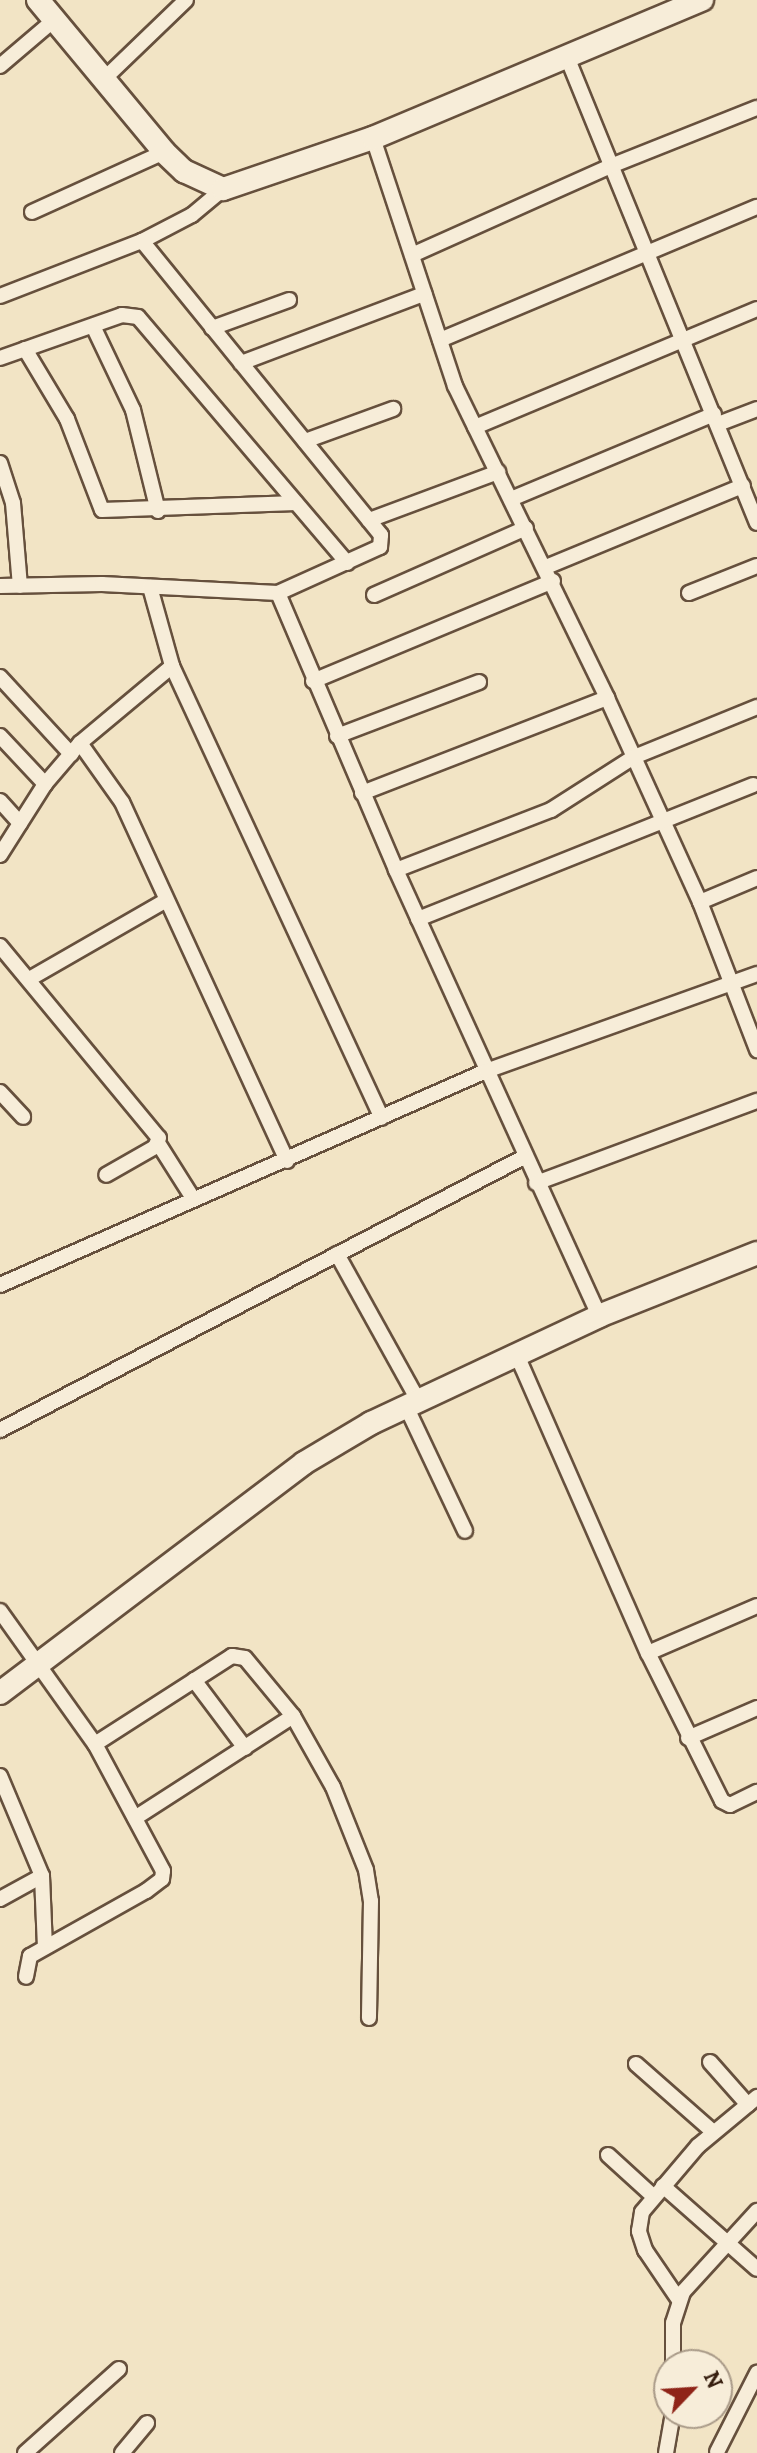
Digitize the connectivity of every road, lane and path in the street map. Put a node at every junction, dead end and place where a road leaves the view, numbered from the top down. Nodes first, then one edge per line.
1 (38, 0) edge
2 (186, 0) edge
3 (702, 0) edge
4 (54, 20) junction
5 (567, 57) junction
6 (0, 66) edge
7 (103, 80) junction
8 (757, 108) edge
9 (373, 138) junction
10 (164, 152) junction
11 (611, 166) junction
12 (223, 189) junction
13 (757, 207) edge
14 (32, 212) dead end
15 (142, 241) junction
16 (648, 251) junction
17 (412, 255) junction
18 (424, 294) junction
19 (0, 296) edge
20 (289, 300) dead end
21 (757, 309) edge
22 (93, 326) junction
23 (212, 328) junction
24 (684, 338) junction
25 (440, 340) junction
26 (25, 349) junction
27 (0, 358) edge
28 (241, 363) junction
29 (393, 409) dead end
30 (757, 409) edge
31 (716, 419) junction
32 (475, 427) junction
33 (305, 441) junction
34 (0, 463) edge
35 (498, 472) junction
36 (743, 486) junction
37 (511, 499) junction
38 (7, 503) edge
39 (296, 503) junction
40 (158, 511) junction
41 (369, 520) junction
42 (757, 523) edge
43 (526, 528) junction
44 (347, 563) junction
45 (757, 566) edge
46 (549, 574) junction
47 (0, 586) edge
48 (20, 586) junction
49 (150, 587) junction
50 (278, 593) junction
51 (689, 593) dead end
52 (374, 595) dead end
53 (172, 666) junction
54 (0, 677) edge
55 (313, 681) junction
56 (479, 682) dead end
57 (607, 698) junction
58 (757, 707) edge
59 (0, 736) edge
60 (337, 736) junction
61 (76, 748) junction
62 (634, 757) junction
63 (45, 784) junction
64 (753, 785) dead end
65 (362, 793) junction
66 (0, 801) edge
67 (663, 820) junction
68 (20, 823) junction
69 (0, 855) edge
70 (396, 870) junction
71 (757, 878) edge
72 (165, 901) junction
73 (700, 902) junction
74 (418, 919) junction
75 (0, 946) edge
76 (757, 974) edge
77 (31, 978) junction
78 (733, 983) junction
79 (757, 1050) edge
80 (486, 1071) junction
81 (0, 1092) edge
82 (757, 1101) edge
83 (23, 1117) dead end
84 (382, 1118) junction
85 (158, 1143) junction
86 (524, 1157) junction
87 (287, 1161) junction
88 (106, 1175) dead end
89 (536, 1183) junction
90 (194, 1200) junction
91 (757, 1253) edge
92 (337, 1254) junction
93 (0, 1285) edge
94 (599, 1316) junction
95 (516, 1353) junction
96 (412, 1403) junction
97 (0, 1430) edge
98 (465, 1531) dead end
99 (757, 1606) edge
100 (0, 1611) edge
101 (648, 1653) junction
102 (39, 1662) junction
103 (194, 1680) junction
104 (0, 1693) edge
105 (757, 1708) edge
106 (293, 1716) junction
107 (688, 1738) junction
108 (95, 1744) junction
109 (245, 1748) junction
110 (0, 1776) edge
111 (757, 1792) edge
112 (135, 1818) junction
113 (42, 1876) junction
114 (0, 1899) edge
115 (45, 1947) junction
116 (26, 1977) dead end
117 (369, 2018) dead end
118 (710, 2062) dead end
119 (636, 2064) dead end
120 (752, 2101) edge
121 (713, 2132) junction
122 (608, 2155) dead end
123 (658, 2191) junction
124 (757, 2211) edge
125 (727, 2243) junction
126 (757, 2269) edge
127 (679, 2300) junction
128 (674, 2349) edge
129 (119, 2369) dead end
130 (757, 2373) edge
131 (147, 2423) dead end
132 (670, 2429) edge
133 (717, 2452) edge
134 (25, 2453) edge
135 (122, 2453) edge
136 (666, 2453) edge

1 - 4 street
2 - 7 street
3 - 5 street
4 - 6 street
4 - 7 street
5 - 9 street
5 - 11 street
7 - 10 street
8 - 11 street
9 - 12 street
9 - 17 street
10 - 12 street
10 - 14 street
11 - 16 street
11 - 17 street
12 - 15 street
13 - 16 street
15 - 19 street
15 - 23 street
16 - 24 street
16 - 25 street
17 - 18 street
18 - 25 street
18 - 28 street
20 - 23 street
21 - 24 street
22 - 26 street
22 - 39 street
22 - 40 street
23 - 28 street
24 - 31 street
24 - 32 street
25 - 32 street
26 - 27 street
26 - 40 street
28 - 33 street
29 - 33 street
30 - 31 street
31 - 36 street
31 - 37 street
32 - 35 street
33 - 41 street
34 - 38 street
35 - 37 street
35 - 41 street
36 - 42 street
36 - 46 street
37 - 43 street
38 - 48 street
39 - 40 street
39 - 44 street
41 - 44 street
43 - 46 street
43 - 52 street
44 - 50 street
45 - 51 street
46 - 55 street
46 - 57 street
47 - 48 street
48 - 49 street
49 - 50 street
49 - 53 street
50 - 55 street
53 - 61 street
53 - 84 street
54 - 61 street
55 - 60 street
56 - 60 street
57 - 62 street
57 - 65 street
58 - 62 street
59 - 63 street
60 - 65 street
61 - 63 street
61 - 72 street
62 - 67 street
62 - 70 street
63 - 68 street
64 - 67 street
65 - 70 street
66 - 68 street
67 - 73 street
67 - 74 street
68 - 69 street
70 - 74 street
71 - 73 street
72 - 77 street
72 - 87 street
73 - 78 street
74 - 80 street
75 - 77 street
76 - 78 street
77 - 85 street
78 - 79 street
78 - 80 street
80 - 84 street
80 - 86 street
81 - 83 street
82 - 89 street
84 - 87 street
85 - 88 street
85 - 90 street
86 - 89 street
86 - 92 street
87 - 90 street
89 - 94 street
90 - 93 street
91 - 94 street
92 - 96 street
92 - 97 street
94 - 95 street
95 - 96 street
95 - 101 street
96 - 98 street
96 - 102 street
99 - 101 street
100 - 102 street
101 - 107 street
102 - 104 street
102 - 108 street
103 - 106 street
103 - 108 street
103 - 109 street
105 - 107 street
106 - 109 street
106 - 117 street
107 - 111 street
108 - 112 street
109 - 112 street
110 - 113 street
112 - 115 street
113 - 114 street
113 - 115 street
115 - 116 street
118 - 120 street
119 - 121 street
120 - 121 street
121 - 123 street
122 - 123 street
123 - 125 street
123 - 127 street
124 - 125 street
125 - 126 street
125 - 127 street
127 - 128 street
129 - 134 street
130 - 133 street
131 - 135 street
132 - 136 street

